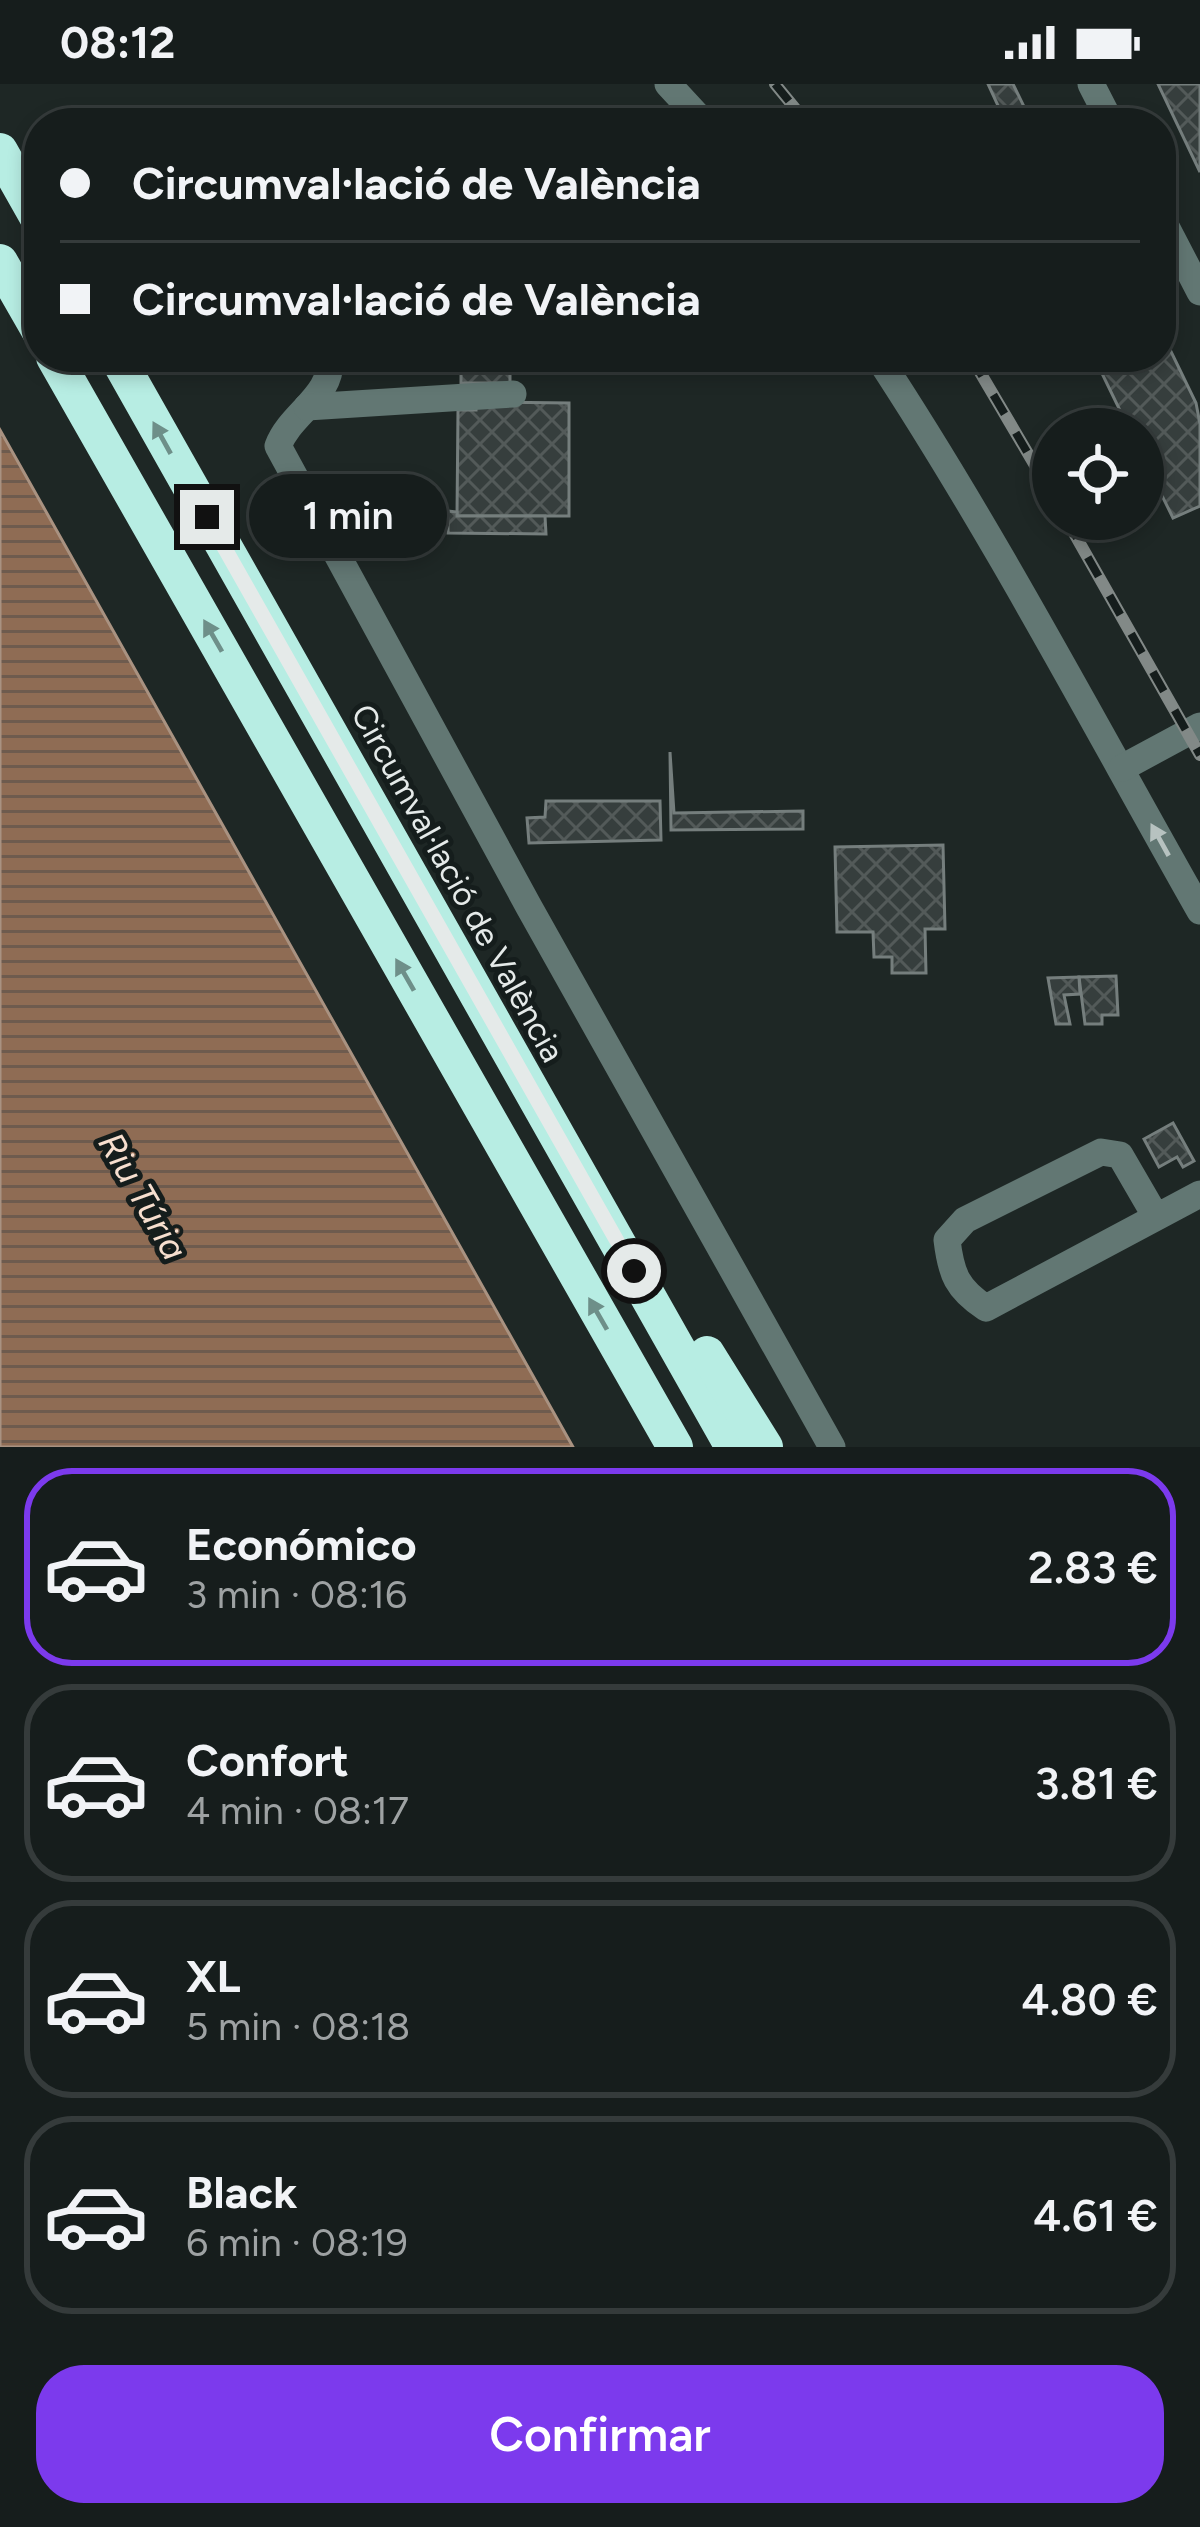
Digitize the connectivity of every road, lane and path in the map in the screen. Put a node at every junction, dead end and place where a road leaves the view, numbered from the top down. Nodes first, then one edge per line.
1 (668, 84) edge
2 (690, 108) edge
3 (0, 151) edge
4 (24, 193) edge
5 (1176, 246) edge
6 (0, 262) edge
7 (1200, 292) edge
8 (24, 304) edge
9 (63, 372) edge
10 (125, 372) edge
11 (328, 372) edge
12 (888, 372) edge
13 (513, 394) dead end
14 (307, 407) junction
15 (1200, 726) edge
16 (1122, 768) junction
17 (1200, 911) edge
18 (1200, 1193) edge
19 (1156, 1217) junction
20 (613, 1235) junction
21 (665, 1431) edge
22 (691, 1447) edge
23 (733, 1447) edge
24 (765, 1447) edge
25 (832, 1447) edge

1 - 2 street
3 - 4 highway
5 - 7 street
6 - 8 highway
21 -> 9 highway
20 -> 10 highway, Circumval·lació de València
11 - 14 street
12 - 16 street
13 - 14 street
14 - 25 street
15 - 16 street
17 -> 16 street
18 - 19 street
19 - 19 street
20 - 23 highway, Circumval·lació de València
20 - 24 highway
21 - 22 highway

